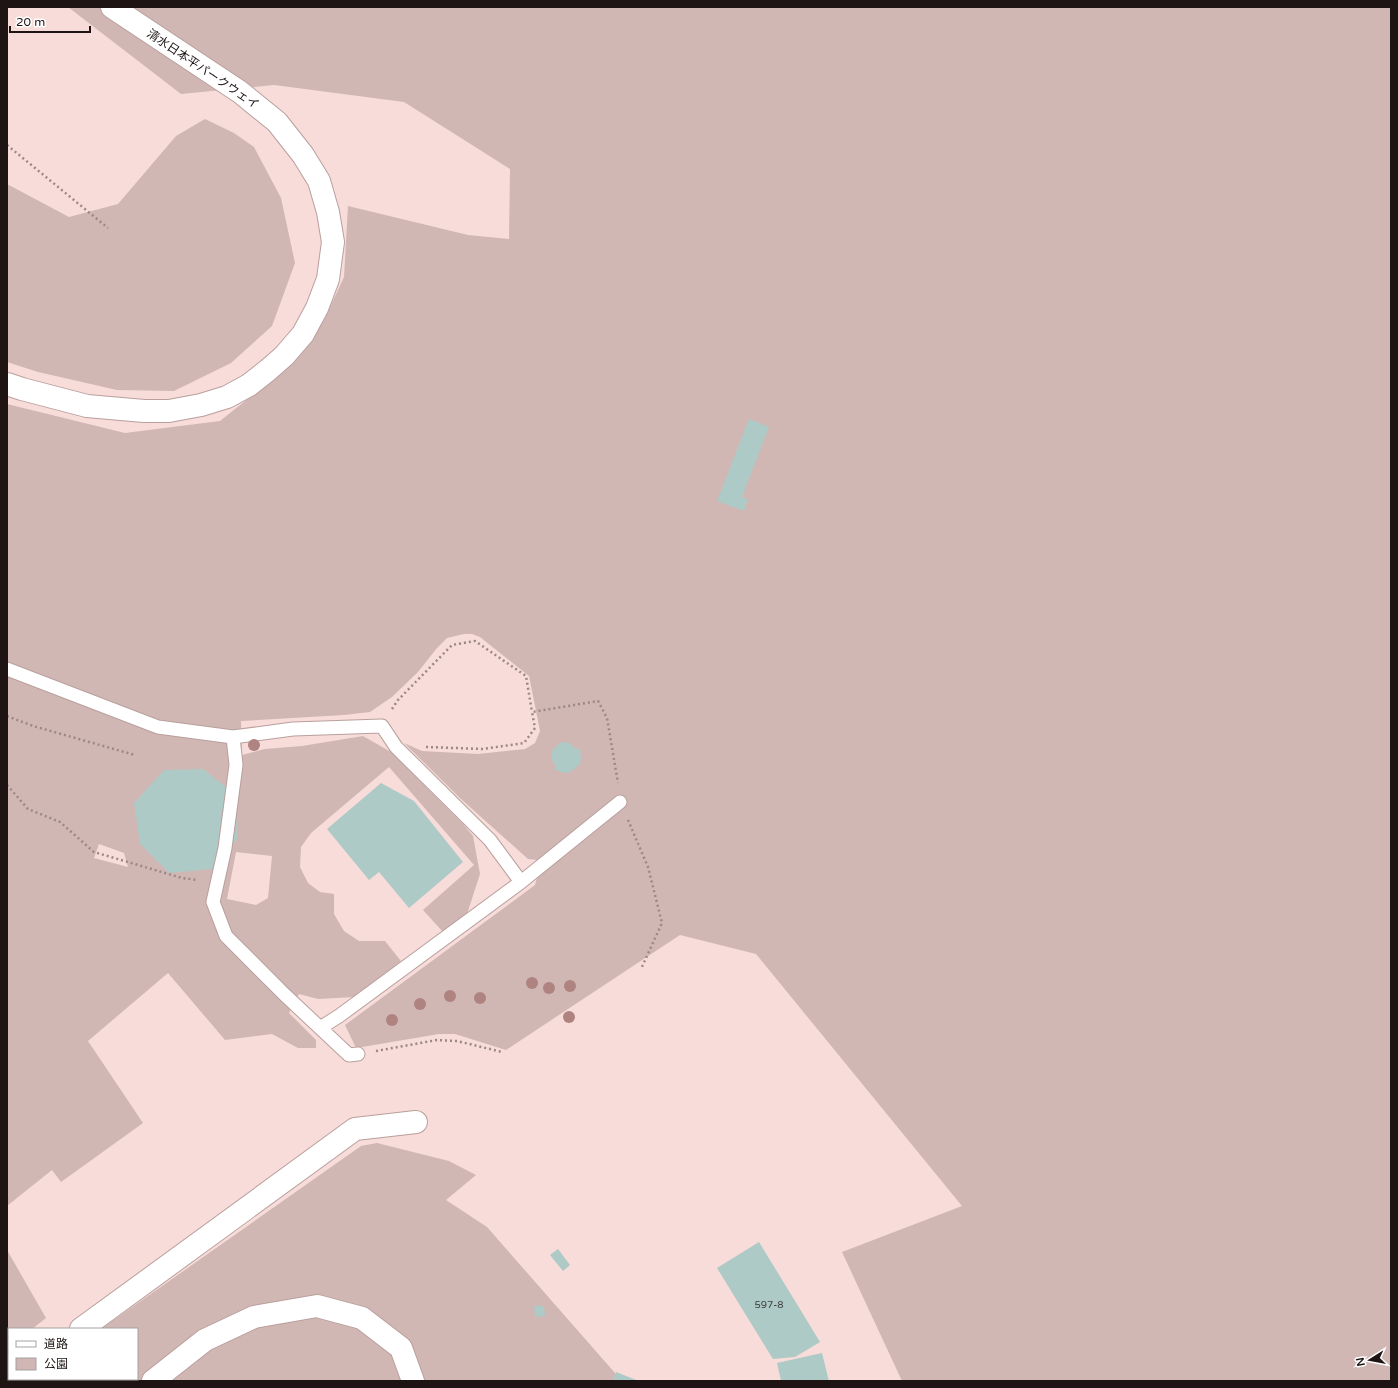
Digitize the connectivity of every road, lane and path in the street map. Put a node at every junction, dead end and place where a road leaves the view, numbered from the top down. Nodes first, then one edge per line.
1 (112, 7) edge
2 (7, 145) edge
3 (108, 228) dead end
4 (7, 384) edge
5 (7, 670) edge
6 (532, 712) junction
7 (7, 716) edge
8 (382, 726) junction
9 (233, 737) junction
10 (421, 745) dead end
11 (135, 755) dead end
12 (7, 785) edge
13 (620, 802) junction
14 (218, 882) junction
15 (521, 882) junction
16 (642, 969) dead end
17 (320, 1028) junction
18 (502, 1052) dead end
19 (358, 1054) joint
20 (416, 1122) dead end
21 (82, 1328) edge
22 (153, 1381) edge
23 (413, 1381) edge

1 - 4 street, 清水日本平パークウェイ
2 - 3 path
5 - 9 lane
6 - 8 path
6 - 10 path
6 - 13 path
7 - 11 path
8 - 9 lane
8 - 15 lane
9 - 14 lane
12 - 14 path
13 - 15 lane
13 - 16 path
14 - 17 lane
15 - 17 lane
17 - 19 lane
18 - 19 path
20 - 21 street
22 - 23 street

